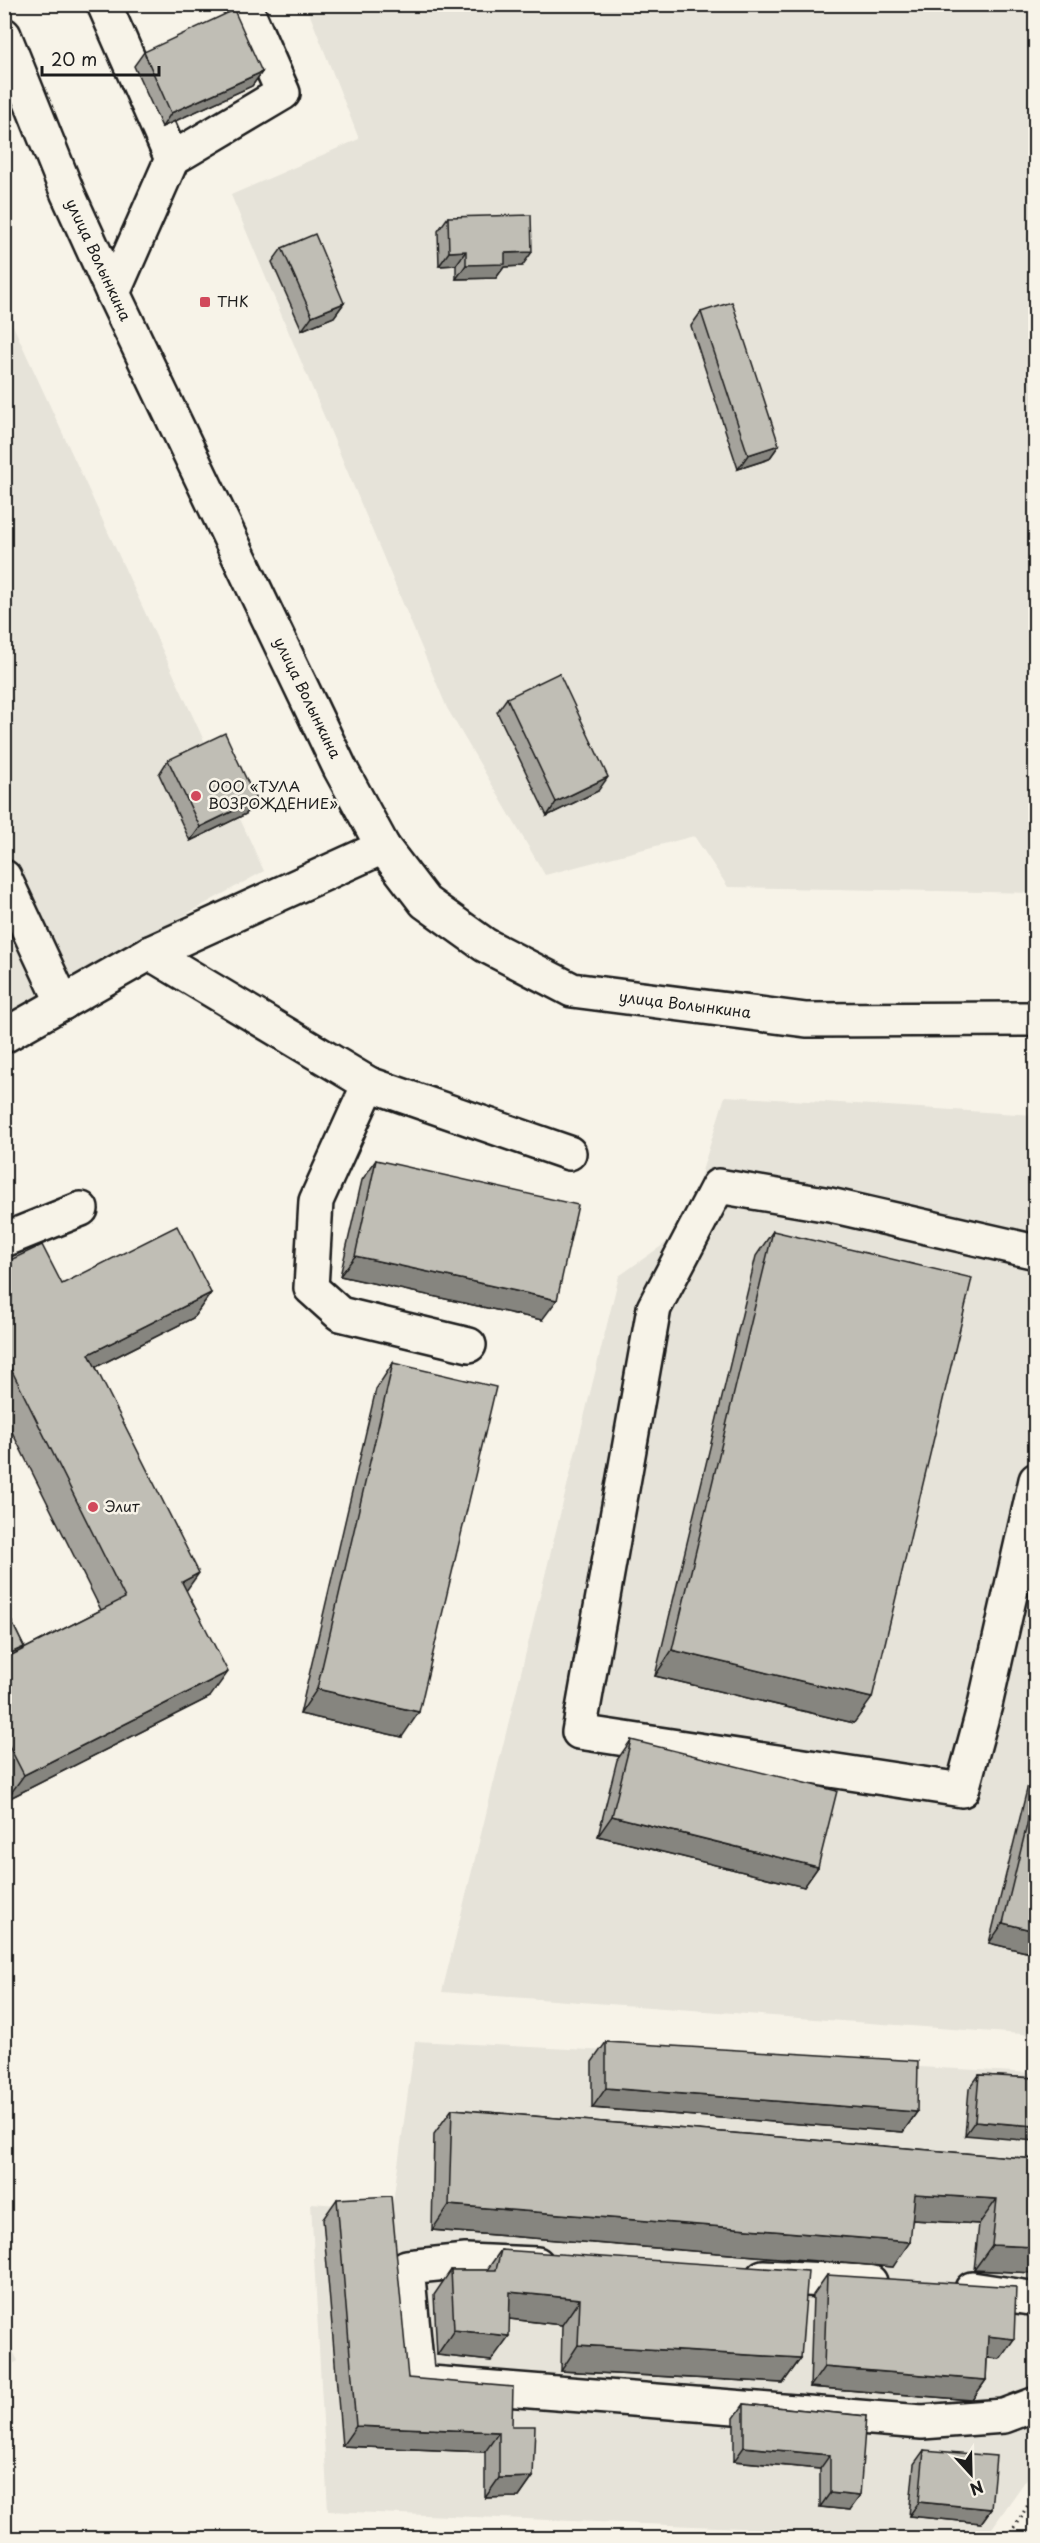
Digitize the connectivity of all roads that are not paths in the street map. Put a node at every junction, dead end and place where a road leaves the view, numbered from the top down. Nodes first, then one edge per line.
1 (104, 4) edge
2 (244, 4) edge
3 (4, 35) edge
4 (172, 159) junction
5 (113, 293) junction
6 (383, 847) junction
7 (4, 877) edge
8 (150, 953) junction
9 (63, 1003) junction
10 (1035, 1019) edge
11 (4, 1036) edge
12 (369, 1084) junction
13 (570, 1153) dead end
14 (81, 1209) dead end
15 (4, 1240) edge
16 (1035, 1252) edge
17 (469, 1345) dead end
18 (1035, 1480) edge
19 (572, 2266) edge
20 (737, 2275) edge
21 (902, 2284) edge
22 (937, 2286) edge
23 (1035, 2299) edge
24 (1035, 2404) edge

1 - 4 street
2 - 4 street
3 - 5 street, улица Волынкина
4 - 5 street
5 - 6 street, улица Волынкина
6 - 8 street
6 - 10 street, улица Волынкина
7 - 9 street
8 - 9 street
8 - 12 street
9 - 11 street
12 - 13 street
12 - 17 street
14 - 15 street
16 - 18 street
19 - 24 street
20 - 21 street
22 - 23 street

